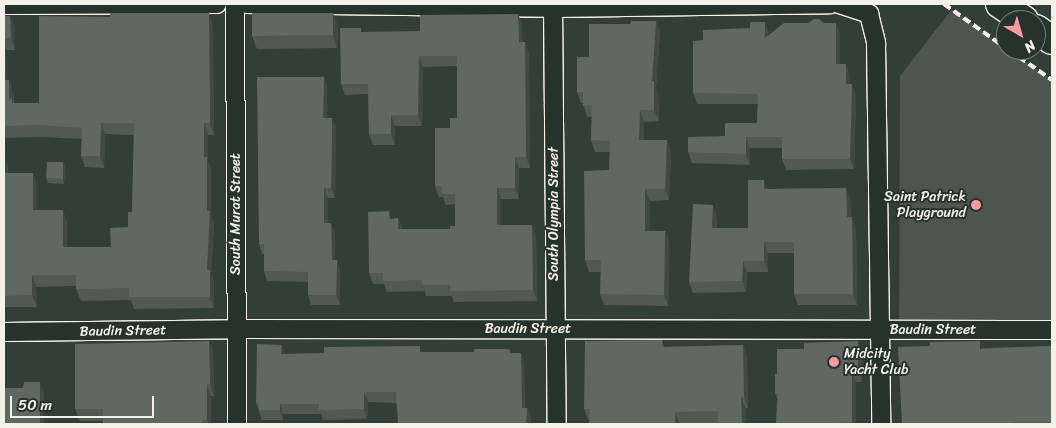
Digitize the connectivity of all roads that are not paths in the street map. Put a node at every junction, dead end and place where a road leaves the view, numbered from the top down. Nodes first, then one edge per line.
1 (217, 4) edge
2 (235, 4) edge
3 (246, 4) edge
4 (830, 4) edge
5 (839, 4) edge
6 (4, 5) edge
7 (553, 6) edge
8 (237, 329) junction
9 (555, 329) junction
10 (880, 330) junction
11 (1052, 330) edge
12 (4, 332) edge
13 (237, 424) edge
14 (557, 424) edge
15 (881, 424) edge

1 - 6 street
2 - 8 street, South Murat Street
3 - 7 street
4 - 7 street
5 - 10 street
7 - 9 street, South Olympia Street
8 - 9 street, Baudin Street
8 - 12 street, Baudin Street
8 - 13 street, South Murat Street
9 - 10 street, Baudin Street
9 - 14 street, South Olympia Street
10 - 11 street, Baudin Street
10 - 15 street

